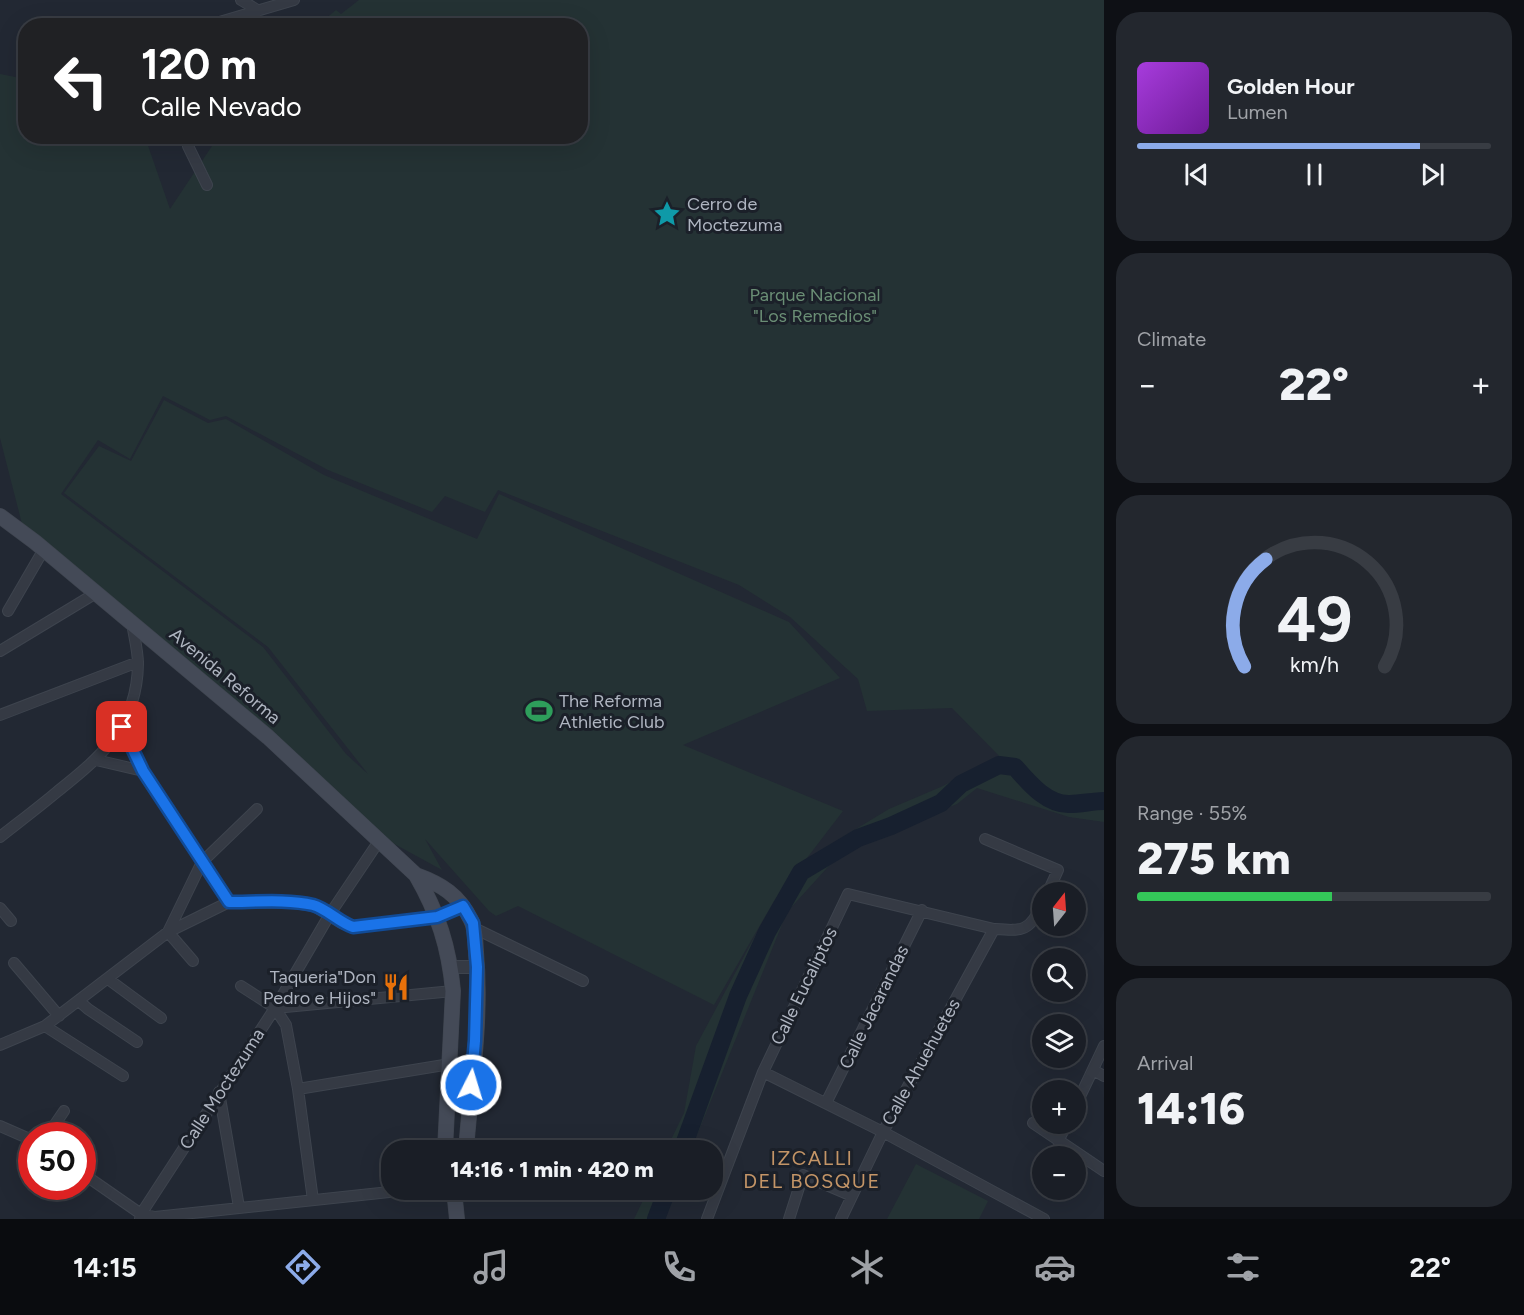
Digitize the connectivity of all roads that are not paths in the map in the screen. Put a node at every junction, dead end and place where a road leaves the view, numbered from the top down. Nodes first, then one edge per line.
1 (241, 0) edge
2 (294, 0) edge
3 (259, 11) junction
4 (234, 18) edge
5 (188, 144) edge
6 (207, 185) dead end
7 (0, 516) edge
8 (44, 549) junction
9 (96, 593) junction
10 (8, 611) dead end
11 (132, 623) junction
12 (0, 651) edge
13 (138, 662) junction
14 (0, 715) edge
15 (122, 727) junction
16 (96, 760) junction
17 (143, 771) junction
18 (257, 809) dead end
19 (0, 837) edge
20 (986, 839) dead end
21 (379, 841) junction
22 (202, 862) junction
23 (416, 875) junction
24 (1053, 882) edge
25 (229, 902) junction
26 (463, 906) junction
27 (0, 908) edge
28 (922, 910) junction
29 (330, 915) junction
30 (437, 917) junction
31 (11, 921) dead end
32 (1032, 923) edge
33 (474, 928) junction
34 (994, 929) junction
35 (168, 932) junction
36 (193, 961) dead end
37 (14, 963) dead end
38 (451, 967) junction
39 (477, 967) junction
40 (108, 979) junction
41 (584, 981) dead end
42 (241, 986) dead end
43 (453, 991) junction
44 (80, 1001) junction
45 (275, 1008) junction
46 (59, 1016) junction
47 (161, 1017) dead end
48 (45, 1026) junction
49 (137, 1042) dead end
50 (0, 1045) edge
51 (1104, 1046) edge
52 (450, 1064) junction
53 (1093, 1070) junction
54 (762, 1072) junction
55 (123, 1076) dead end
56 (1104, 1076) edge
57 (1086, 1085) edge
58 (298, 1089) junction
59 (219, 1092) junction
60 (826, 1103) junction
61 (64, 1111) dead end
62 (57, 1122) edge
63 (0, 1126) edge
64 (883, 1132) junction
65 (18, 1134) edge
66 (1047, 1134) edge
67 (1062, 1134) edge
68 (446, 1140) edge
69 (467, 1140) edge
70 (1058, 1142) junction
71 (1104, 1171) edge
72 (96, 1184) edge
73 (381, 1193) edge
74 (852, 1196) junction
75 (313, 1200) junction
76 (455, 1200) edge
77 (239, 1208) junction
78 (1024, 1208) junction
79 (140, 1217) edge
80 (457, 1219) edge
81 (707, 1219) edge
82 (789, 1219) edge
83 (841, 1219) edge
84 (1018, 1219) edge
85 (1044, 1219) edge

1 - 3 street
2 - 3 street
3 - 4 street
5 - 6 street
7 - 8 main road, Avenida Reforma
8 - 9 main road, Avenida Reforma
8 - 10 street
9 - 11 main road, Avenida Reforma
9 - 12 street
11 - 13 street
11 - 21 main road, Avenida Reforma
13 - 14 street
13 - 15 street
15 - 16 street
15 - 17 street
16 - 17 street
16 - 19 street
17 - 22 street
18 - 22 street
20 - 24 street
21 - 23 main road, Avenida Reforma
21 - 29 street, Calle Moctezuma
22 - 25 street
22 - 35 street
23 - 26 main road, Avenida Reforma
23 - 30 main road, Avenida Reforma
25 - 29 street
25 - 35 street
26 - 30 street
26 - 33 main road, Avenida Reforma
27 - 31 street
28 - 34 street, Calle Eucaliptos
28 - 54 street, Calle Eucaliptos
28 - 60 street, Calle Jacarandas
29 - 30 street
29 - 45 street, Calle Moctezuma
30 - 38 main road, Avenida Reforma
32 - 34 street, Calle Eucaliptos
33 - 39 main road, Avenida Reforma
33 - 41 street
34 - 64 street, Calle Ahuehuetes
35 - 36 street
35 - 40 street
37 - 46 street
38 - 39 street
38 - 43 main road, Avenida Reforma
39 - 69 main road, Avenida Reforma
40 - 44 street
40 - 47 street
42 - 45 street
43 - 45 street
43 - 52 main road, Avenida Reforma
44 - 46 street
44 - 49 street
45 - 58 street
45 - 59 street, Calle Moctezuma
46 - 48 street
48 - 50 street
48 - 55 street
51 - 53 street
52 - 58 street
52 - 68 main road, Avenida Reforma
53 - 56 street
53 - 57 street
54 - 60 street
54 - 81 street, Calle Eucaliptos
58 - 75 street
59 - 77 street
59 - 79 street, Calle Moctezuma
60 - 64 street
61 - 62 street
63 - 65 street
64 - 74 street, Calle Ahuehuetes
64 - 78 street
66 - 70 street
67 - 70 street
70 - 71 street
72 - 79 street
73 - 75 street
74 - 82 street
74 - 83 street, Calle Ahuehuetes
75 - 77 street
76 - 80 main road
77 - 79 street
78 - 84 street
78 - 85 street

